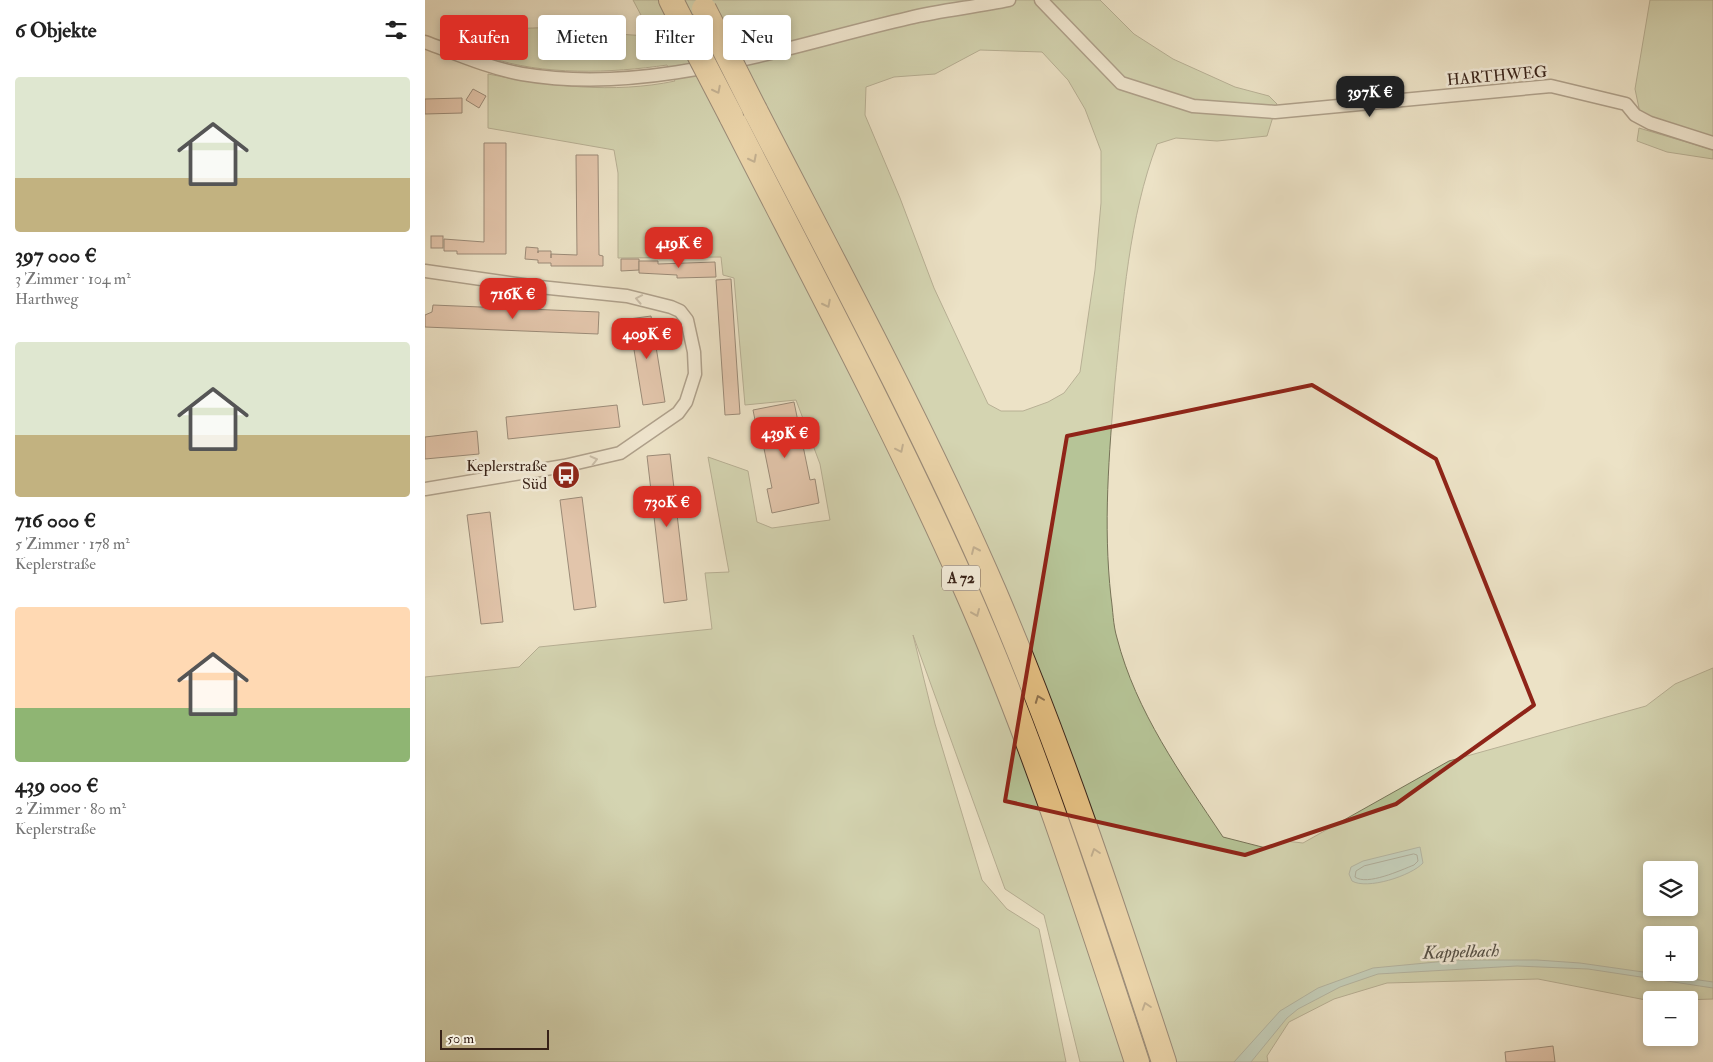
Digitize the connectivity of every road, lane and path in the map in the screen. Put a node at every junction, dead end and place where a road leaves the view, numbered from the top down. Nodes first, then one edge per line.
1 (1009, 0) edge
2 (1041, 0) edge
3 (702, 4) edge
4 (675, 8) edge
5 (425, 42) edge
6 (1713, 143) edge
7 (425, 271) edge
8 (425, 489) edge
9 (1162, 1057) edge
10 (1137, 1062) edge

1 - 5 street
2 - 6 street, HARTHWEG
9 -> 3 highway, A 72, bridge
4 -> 10 highway, A 72, bridge
8 -> 7 street

